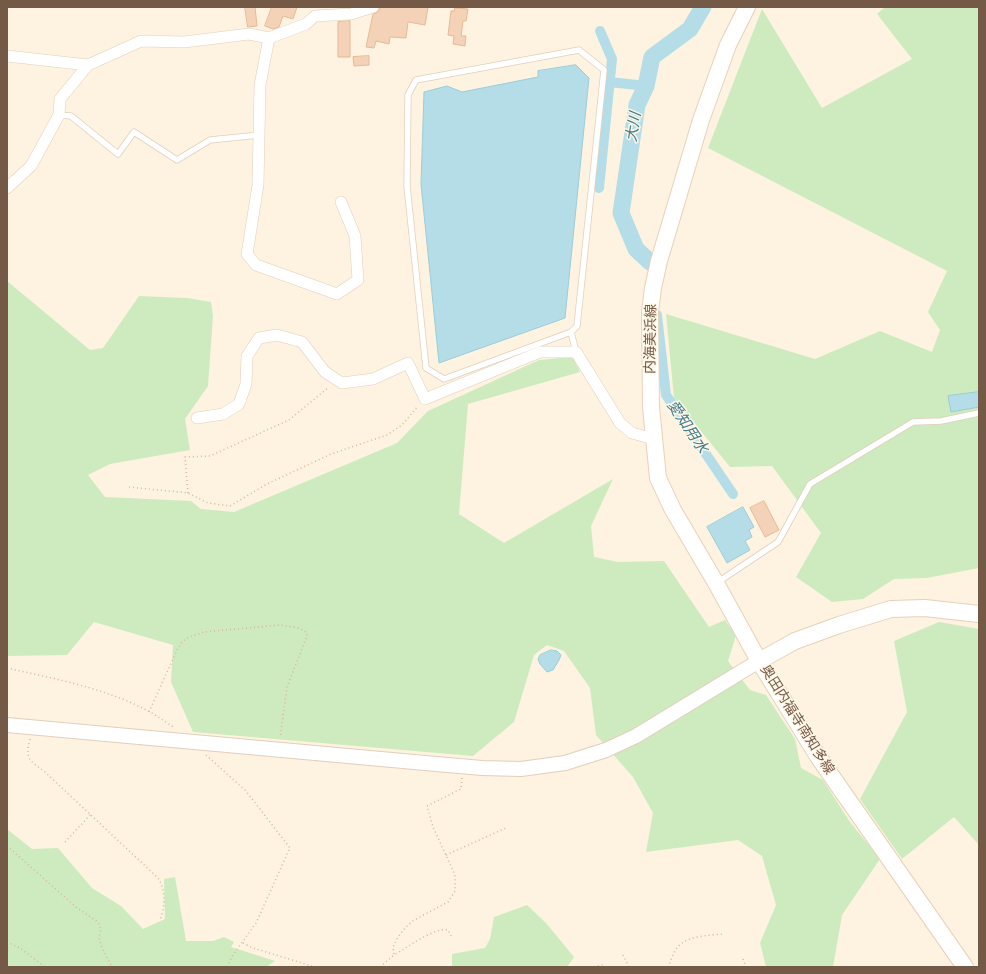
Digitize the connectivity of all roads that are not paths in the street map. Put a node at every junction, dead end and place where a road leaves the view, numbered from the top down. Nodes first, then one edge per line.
1 (373, 7) edge
2 (746, 7) edge
3 (315, 12) edge
4 (269, 38) junction
5 (7, 56) edge
6 (88, 65) junction
7 (59, 115) junction
8 (260, 134) junction
9 (7, 188) edge
10 (341, 202) dead end
11 (571, 332) junction
12 (576, 352) junction
13 (979, 413) edge
14 (197, 418) dead end
15 (654, 439) junction
16 (716, 583) junction
17 (979, 614) edge
18 (759, 662) junction
19 (7, 725) edge
20 (965, 967) edge

1 - 3 street
2 - 15 main road, 内海美浜線
3 - 4 street
4 - 6 street
4 - 8 street
5 - 6 street
6 - 7 street
7 - 8 lane
7 - 9 street
8 - 10 street
11 - 11 lane
11 - 12 lane
12 - 14 street
12 - 15 street
13 - 16 lane
15 - 16 main road, 内海美浜線
16 - 18 main road, 内海美浜線
17 - 18 main road, 奥田内福寺南知多線
18 - 19 street
18 - 20 main road, 奥田内福寺南知多線

